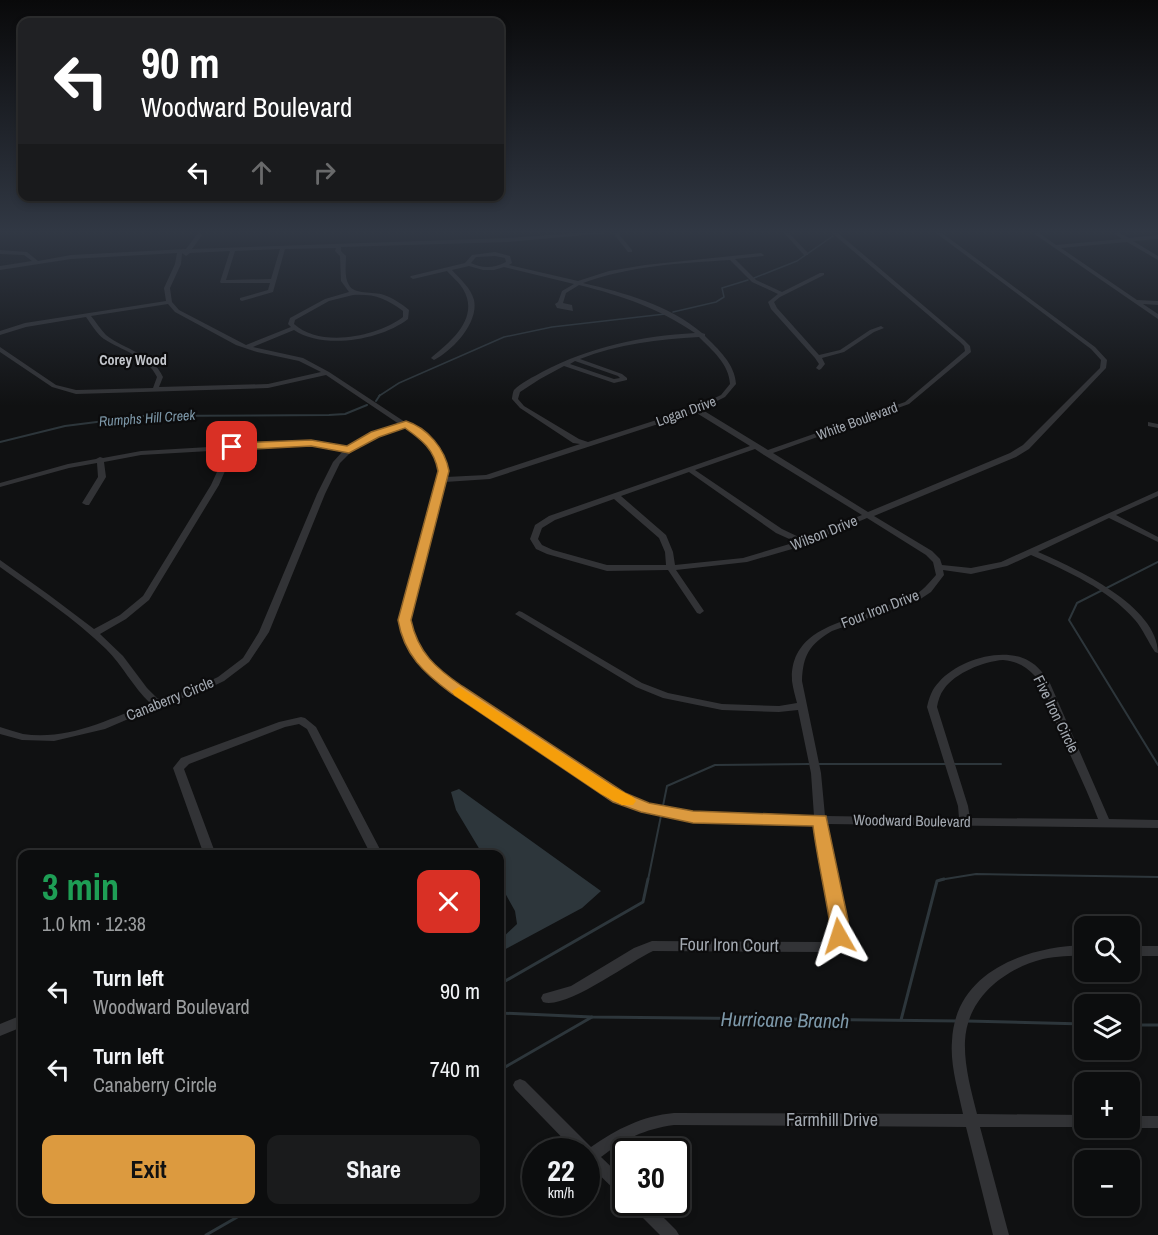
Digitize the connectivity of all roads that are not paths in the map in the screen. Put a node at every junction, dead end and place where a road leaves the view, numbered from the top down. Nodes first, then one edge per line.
1 (168, 291) edge
2 (270, 291) edge
3 (350, 291) edge
4 (466, 291) edge
5 (564, 291) edge
6 (599, 291) edge
7 (775, 291) edge
8 (790, 291) edge
9 (902, 291) edge
10 (1016, 291) edge
11 (1119, 291) edge
12 (353, 293) junction
13 (783, 294) junction
14 (242, 299) dead end
15 (169, 302) junction
16 (1136, 302) junction
17 (1158, 303) edge
18 (558, 304) dead end
19 (87, 315) junction
20 (1158, 317) edge
21 (294, 328) junction
22 (881, 328) dead end
23 (0, 333) edge
24 (703, 335) junction
25 (246, 347) junction
26 (0, 350) edge
27 (818, 357) junction
28 (434, 358) dead end
29 (574, 359) junction
30 (565, 364) junction
31 (819, 368) dead end
32 (327, 373) junction
33 (155, 390) junction
34 (696, 409) junction
35 (406, 424) junction
36 (588, 444) junction
37 (756, 446) junction
38 (232, 447) junction
39 (349, 450) junction
40 (767, 453) junction
41 (100, 459) junction
42 (689, 468) junction
43 (442, 480) junction
44 (0, 485) edge
45 (1158, 493) edge
46 (615, 495) junction
47 (86, 503) dead end
48 (867, 515) junction
49 (1111, 516) junction
50 (1158, 540) edge
51 (802, 542) junction
52 (1032, 552) junction
53 (0, 563) edge
54 (940, 567) junction
55 (670, 568) junction
56 (700, 611) dead end
57 (519, 614) dead end
58 (94, 633) junction
59 (1158, 650) edge
60 (158, 703) junction
61 (802, 706) junction
62 (0, 730) edge
63 (820, 820) junction
64 (965, 822) junction
65 (1105, 823) junction
66 (1158, 824) edge
67 (208, 850) edge
68 (374, 850) edge
69 (1074, 951) edge
70 (1140, 951) edge
71 (1158, 951) edge
72 (547, 998) dead end
73 (18, 1023) edge
74 (0, 1030) edge
75 (520, 1085) dead end
76 (970, 1120) junction
77 (1074, 1121) edge
78 (1140, 1122) edge
79 (1158, 1122) edge
80 (573, 1138) edge
81 (600, 1146) edge
82 (600, 1165) edge
83 (612, 1177) edge
84 (651, 1216) edge
85 (671, 1235) edge
86 (1001, 1235) edge

1 - 15 street
2 - 14 street
3 - 12 street
4 - 28 street
5 - 18 street
6 - 24 street, Logan Drive
7 - 13 street
8 - 13 street
9 - 40 street, White Boulevard
10 - 48 street, Wilson Drive
11 - 16 street
12 - 21 street
12 - 21 street
13 - 27 street
15 - 19 street
15 - 25 street, Woodward Boulevard
16 - 17 street
16 - 20 street
19 - 23 street
19 - 33 street
21 - 25 street
22 - 27 street
24 - 29 street
24 - 34 street, Logan Drive
25 - 32 street, Woodward Boulevard
26 - 33 street
27 - 31 street
29 - 30 street
29 - 30 street
30 - 36 street
32 - 33 street
32 - 35 street, Woodward Boulevard
34 - 36 street, Logan Drive
34 - 37 street
35 - 39 street, Canaberry Circle
35 - 43 street, Woodward Boulevard
36 - 43 street, Logan Drive
37 - 40 street
37 - 42 street, Wilson Drive
38 - 39 street
38 - 41 street
38 - 58 street
39 - 60 street, Canaberry Circle
40 - 48 street
41 - 44 street
41 - 47 street
42 - 46 street, Wilson Drive
42 - 51 street
43 - 63 street, Woodward Boulevard
45 - 49 street
46 - 55 street
46 - 55 street, Wilson Drive
48 - 51 street, Wilson Drive
48 - 54 street
49 - 50 street
49 - 52 street
51 - 55 street, Wilson Drive
52 - 54 street
52 - 59 street
53 - 58 street
54 - 61 street, Four Iron Drive
55 - 56 street
57 - 61 street
58 - 60 street
60 - 62 street, Canaberry Circle
61 - 63 street, Four Iron Drive
63 - 64 street, Woodward Boulevard
63 - 72 street, Four Iron Court
64 - 65 street, Woodward Boulevard
64 - 65 street, Five Iron Circle
65 - 66 street, Woodward Boulevard
67 - 68 street
69 - 76 street
70 - 71 street
73 - 74 street
75 - 80 street
76 - 77 street, Farmhill Drive
76 - 81 street, Farmhill Drive
76 - 86 street
78 - 79 street
82 - 83 street
84 - 85 street

